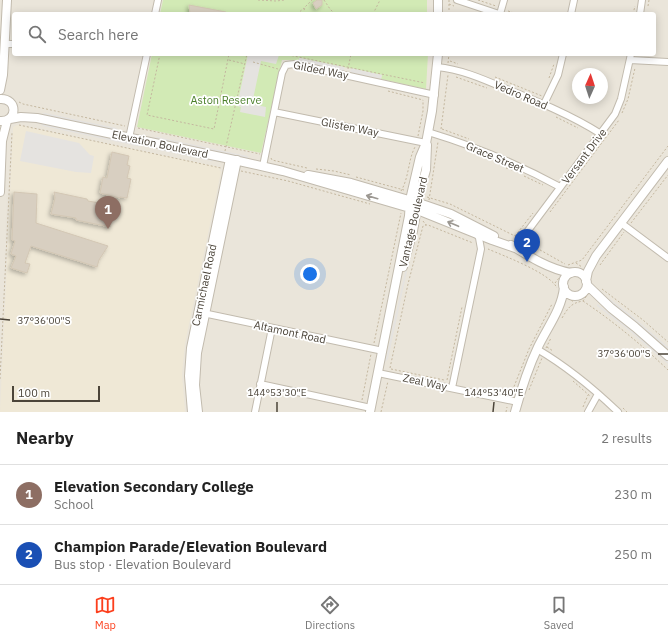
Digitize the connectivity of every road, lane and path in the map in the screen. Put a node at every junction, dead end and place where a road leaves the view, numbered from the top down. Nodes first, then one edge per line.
1 (7, 0) edge
2 (158, 0) edge
3 (258, 0) edge
4 (285, 0) edge
5 (312, 0) edge
6 (324, 0) edge
7 (380, 0) edge
8 (438, 0) edge
9 (449, 0) edge
10 (457, 0) edge
11 (504, 0) edge
12 (574, 0) edge
13 (642, 0) edge
14 (305, 7) junction
15 (155, 12) edge
16 (299, 12) edge
17 (304, 12) edge
18 (333, 12) edge
19 (374, 12) edge
20 (438, 12) edge
21 (449, 12) edge
22 (494, 12) edge
23 (501, 12) edge
24 (571, 12) edge
25 (640, 12) edge
26 (10, 44) edge
27 (144, 56) edge
28 (160, 56) edge
29 (229, 56) edge
30 (247, 56) edge
31 (294, 56) edge
32 (350, 56) edge
33 (438, 56) edge
34 (563, 56) edge
35 (631, 57) edge
36 (555, 59) dead end
37 (228, 60) junction
38 (253, 62) dead end
39 (668, 62) edge
40 (245, 64) junction
41 (348, 67) junction
42 (437, 67) junction
43 (283, 70) junction
44 (4, 75) junction
45 (346, 75) junction
46 (455, 77) dead end
47 (548, 80) dead end
48 (425, 83) dead end
49 (490, 89) dead end
50 (0, 90) edge
51 (543, 91) dead end
52 (424, 93) junction
53 (435, 94) junction
54 (541, 96) dead end
55 (0, 99) edge
56 (220, 101) junction
57 (13, 102) junction
58 (544, 104) junction
59 (236, 105) junction
60 (274, 112) junction
61 (551, 115) dead end
62 (37, 118) junction
63 (5, 120) edge
64 (17, 125) dead end
65 (131, 127) junction
66 (12, 128) dead end
67 (578, 128) dead end
68 (0, 132) edge
69 (428, 132) junction
70 (601, 134) junction
71 (129, 138) junction
72 (2, 141) junction
73 (417, 141) junction
74 (426, 142) junction
75 (230, 159) junction
76 (668, 161) edge
77 (263, 166) junction
78 (502, 166) dead end
79 (231, 170) junction
80 (515, 172) dead end
81 (521, 174) dead end
82 (668, 175) edge
83 (545, 186) dead end
84 (560, 188) junction
85 (0, 192) edge
86 (398, 201) junction
87 (374, 205) dead end
88 (413, 209) junction
89 (401, 213) junction
90 (533, 213) dead end
91 (426, 225) junction
92 (624, 225) junction
93 (477, 234) junction
94 (515, 236) dead end
95 (492, 240) junction
96 (481, 247) junction
97 (515, 248) junction
98 (596, 256) junction
99 (668, 258) edge
100 (527, 263) dead end
101 (526, 266) junction
102 (546, 266) junction
103 (597, 268) dead end
104 (573, 272) junction
105 (562, 288) junction
106 (585, 292) junction
107 (554, 301) dead end
108 (623, 304) junction
109 (621, 306) dead end
110 (557, 311) junction
111 (201, 313) junction
112 (272, 328) junction
113 (668, 342) edge
114 (373, 349) junction
115 (537, 349) junction
116 (383, 351) junction
117 (668, 356) edge
118 (541, 359) dead end
119 (545, 361) dead end
120 (668, 370) edge
121 (378, 373) junction
122 (389, 375) junction
123 (0, 379) edge
124 (572, 380) dead end
125 (447, 381) dead end
126 (260, 384) junction
127 (452, 388) junction
128 (588, 394) junction
129 (597, 397) junction
130 (513, 401) junction
131 (361, 406) junction
132 (371, 410) edge
133 (192, 412) edge
134 (198, 412) edge
135 (255, 412) edge
136 (381, 412) edge
137 (506, 412) edge
138 (515, 412) edge
139 (581, 412) edge
140 (588, 412) edge
141 (618, 412) edge

1 - 26 street
2 - 15 street
3 - 4 path
5 - 14 path
6 - 18 path
7 - 19 path
8 - 20 street
9 - 21 path
10 - 22 street
11 - 23 street
12 - 24 street
13 - 25 street
14 - 16 path
14 - 17 path
26 - 44 street
27 - 65 street
28 - 56 path
29 - 37 path
30 - 40 path
31 - 41 path
32 - 41 path
33 - 42 street, Vantage Boulevard
34 - 58 street
35 - 39 street
35 - 70 street, Versant Drive
36 - 47 path
37 - 40 path
37 - 56 path
38 - 43 path
40 - 59 path
41 - 45 path
41 - 48 path
42 - 53 street, Vantage Boulevard
42 - 58 street, Vedro Road
43 - 45 street, Gilded Way
43 - 60 street, Gilded Way
44 - 50 street
44 - 57 street
45 - 52 street, Gilded Way
46 - 49 path
51 - 54 path
52 - 53 street, Gilded Way
52 - 73 path
53 - 69 street, Vantage Boulevard
55 - 57 street, Elevation Boulevard
56 - 59 path
57 - 62 street, Elevation Boulevard
57 - 63 street
57 - 65 path
58 - 70 street, Vedro Road
59 - 75 path
60 - 73 street, Glisten Way
60 - 77 street, Gilded Way
61 - 67 path
62 - 63 street, Elevation Boulevard
62 - 71 street, Elevation Boulevard
63 - 72 street
64 - 79 path
65 - 71 street
66 - 123 path
68 - 72 street
69 - 74 street, Vantage Boulevard
69 - 84 street, Grace Street
70 - 84 street, Versant Drive
71 - 75 street, Elevation Boulevard
72 - 85 street
73 - 74 street, Glisten Way
73 - 86 path
74 - 88 street, Vantage Boulevard
75 - 77 street, Elevation Boulevard
75 - 79 street, Carmichael Road
76 - 92 street
77 - 86 street, Elevation Boulevard
78 - 80 path
79 - 87 path
79 - 111 street, Carmichael Road
81 - 83 path
82 - 92 path
84 - 97 street, Versant Drive
86 - 88 street, Elevation Boulevard
86 - 89 path
88 - 89 path
88 - 91 path
93 -> 88 street, Elevation Boulevard
88 - 97 street, Elevation Boulevard
88 - 116 street, Vantage Boulevard
89 - 114 path
90 - 94 path
91 - 96 path
91 - 125 path
92 - 98 street
92 - 99 street
92 - 103 path
93 - 95 street, Elevation Boulevard
93 - 96 street
95 - 96 street
95 - 97 street, Elevation Boulevard
96 - 101 path
96 - 127 street
97 - 102 street, Elevation Boulevard
98 - 104 street
98 - 106 street
100 - 101 path
101 - 105 path
102 - 104 street, Elevation Boulevard
102 - 105 street, Elevation Boulevard
104 - 105 street
104 - 106 street
105 - 106 street, Elevation Boulevard
105 - 110 street
106 - 108 path
106 - 110 street
106 - 117 street
106 - 120 path
107 - 130 path
108 - 109 path
108 - 113 path
110 - 115 street
111 - 112 street, Altamont Road
111 - 133 street, Carmichael Road
111 - 134 street, Carmichael Road
112 - 114 street, Altamont Road
112 - 126 street
114 - 116 street, Altamont Road
114 - 131 path
115 - 129 street
115 - 130 street
116 - 121 street, Vantage Boulevard
118 - 119 path
121 - 122 street, Zeal Way
121 - 132 street, Vantage Boulevard
122 - 127 street, Zeal Way
122 - 136 path
124 - 128 path
126 - 131 street
126 - 135 street
127 - 130 street, Zeal Way
128 - 129 path
128 - 139 path
129 - 140 street
129 - 141 street
130 - 137 path
130 - 138 street
131 - 132 street

